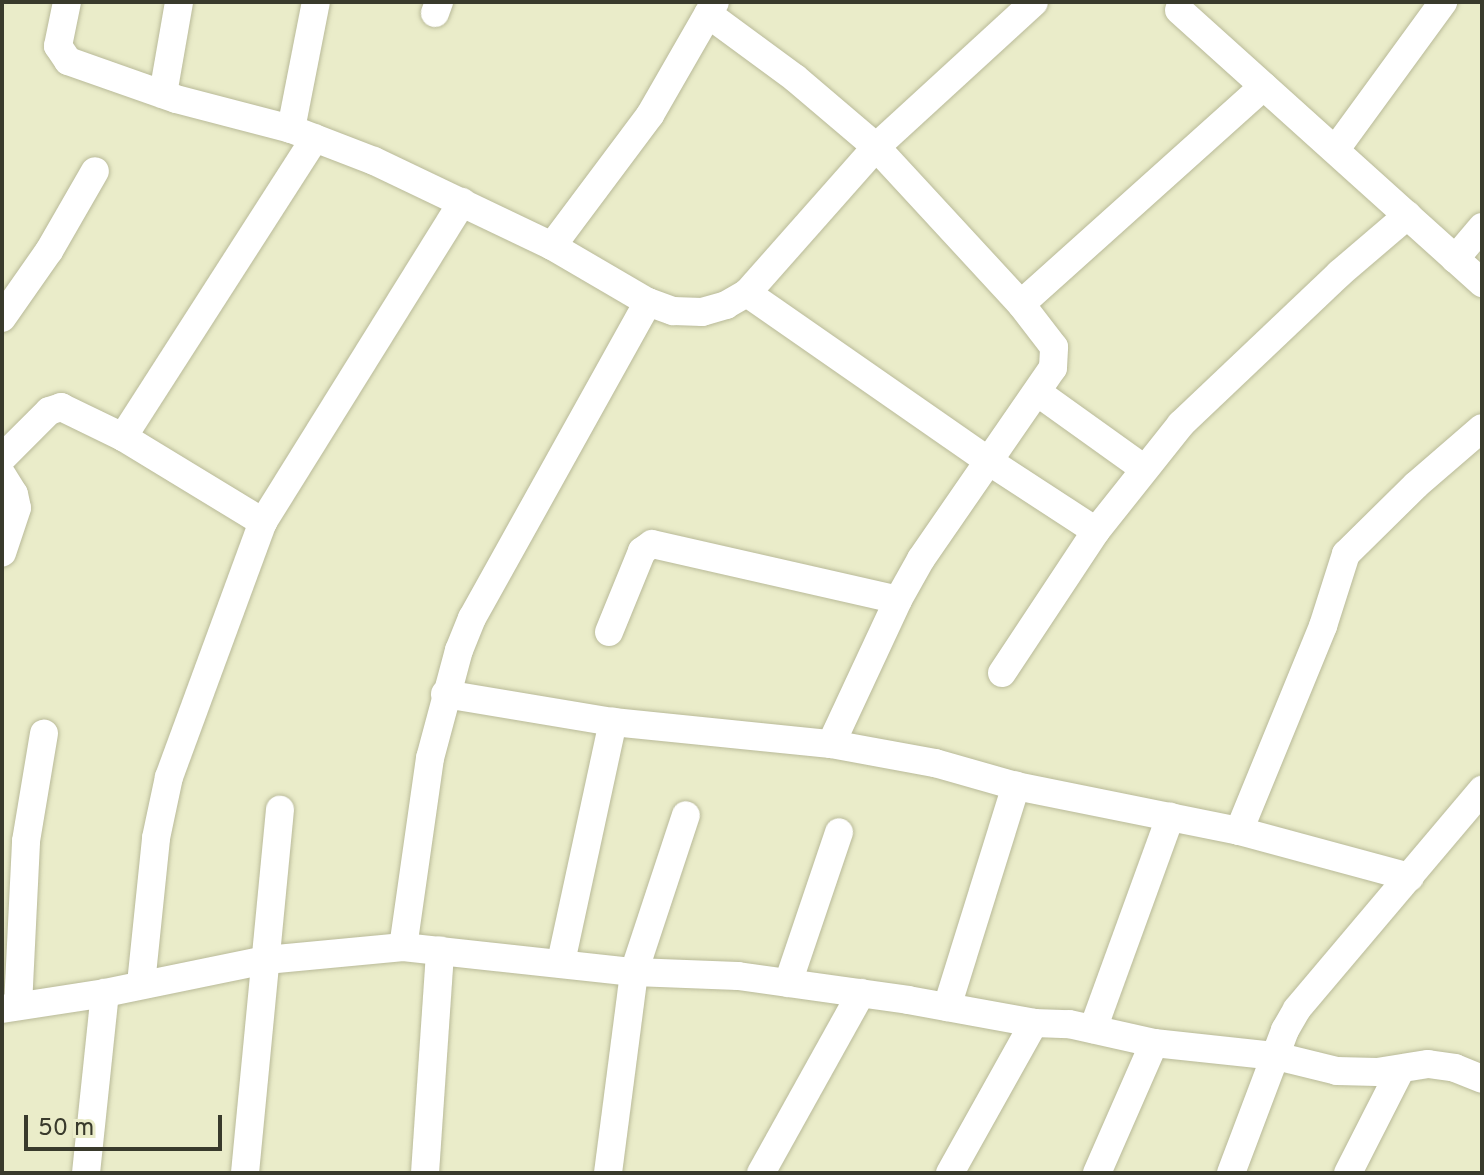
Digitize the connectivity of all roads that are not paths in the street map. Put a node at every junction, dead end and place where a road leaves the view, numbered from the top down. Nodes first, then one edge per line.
1 (67, 2) edge
2 (179, 2) edge
3 (316, 2) edge
4 (1034, 2) edge
5 (1443, 2) edge
6 (712, 8) edge
7 (1179, 10) dead end
8 (1264, 86) junction
9 (163, 94) junction
10 (303, 133) junction
11 (876, 147) junction
12 (1336, 149) junction
13 (95, 171) dead end
14 (462, 202) junction
15 (1408, 215) junction
16 (1482, 227) edge
17 (552, 246) junction
18 (1455, 259) junction
19 (1482, 283) edge
20 (747, 293) junction
21 (648, 302) junction
22 (1021, 304) junction
23 (2, 318) edge
24 (1037, 392) junction
25 (1482, 428) edge
26 (123, 437) junction
27 (2, 458) edge
28 (987, 460) junction
29 (1143, 468) junction
30 (2, 475) edge
31 (263, 522) junction
32 (1096, 531) junction
33 (2, 553) edge
34 (898, 600) junction
35 (609, 632) dead end
36 (1002, 673) dead end
37 (445, 694) junction
38 (613, 722) junction
39 (44, 734) dead end
40 (831, 744) junction
41 (1016, 786) junction
42 (1482, 790) edge
43 (280, 810) dead end
44 (686, 815) dead end
45 (1170, 817) junction
46 (1239, 831) junction
47 (839, 832) dead end
48 (1410, 877) junction
49 (403, 947) junction
50 (440, 951) junction
51 (266, 960) junction
52 (561, 962) junction
53 (634, 972) junction
54 (788, 983) junction
55 (141, 984) junction
56 (105, 993) junction
57 (861, 993) junction
58 (947, 1007) junction
59 (10, 1008) edge
60 (1034, 1023) junction
61 (1093, 1029) junction
62 (1154, 1043) junction
63 (1276, 1056) junction
64 (1401, 1069) junction
65 (1482, 1079) edge
66 (86, 1173) edge
67 (245, 1173) edge
68 (425, 1173) edge
69 (608, 1173) edge
70 (761, 1173) edge
71 (950, 1173) edge
72 (1097, 1173) edge
73 (1231, 1173) edge
74 (1348, 1173) edge

1 - 9 street
2 - 9 street
3 - 10 street
4 - 11 street
5 - 12 street
6 - 11 street
6 - 17 street
7 - 8 street
8 - 12 street
8 - 22 street
9 - 10 street
10 - 14 street
10 - 26 street
11 - 20 street
11 - 22 street
12 - 15 street
13 - 23 street
14 - 17 street
14 - 31 street
15 - 18 street
15 - 29 street
16 - 18 street
17 - 21 street
18 - 19 street
20 - 21 street
20 - 28 street
21 - 37 street
22 - 24 street
24 - 28 street
24 - 29 street
25 - 46 street
26 - 27 street
26 - 31 street
28 - 32 street
28 - 34 street
29 - 32 street
30 - 33 street
31 - 55 street
32 - 36 street
34 - 35 street
34 - 40 street
37 - 38 street
37 - 49 street
38 - 40 street
38 - 52 street
39 - 59 street
40 - 41 street
41 - 45 street
41 - 58 street
42 - 48 street
43 - 51 street
44 - 53 street
45 - 46 street
45 - 61 street
46 - 48 street
47 - 54 street
48 - 63 street
49 - 50 street
49 - 51 street
50 - 52 street
50 - 68 street
51 - 55 street
51 - 67 street
52 - 53 street
53 - 54 street
53 - 69 street
54 - 57 street
55 - 56 street
56 - 59 street
56 - 66 street
57 - 58 street
57 - 70 street
58 - 60 street
60 - 61 street
60 - 71 street
61 - 62 street
62 - 63 street
62 - 72 street
63 - 64 street
63 - 73 street
64 - 65 street
64 - 74 street

